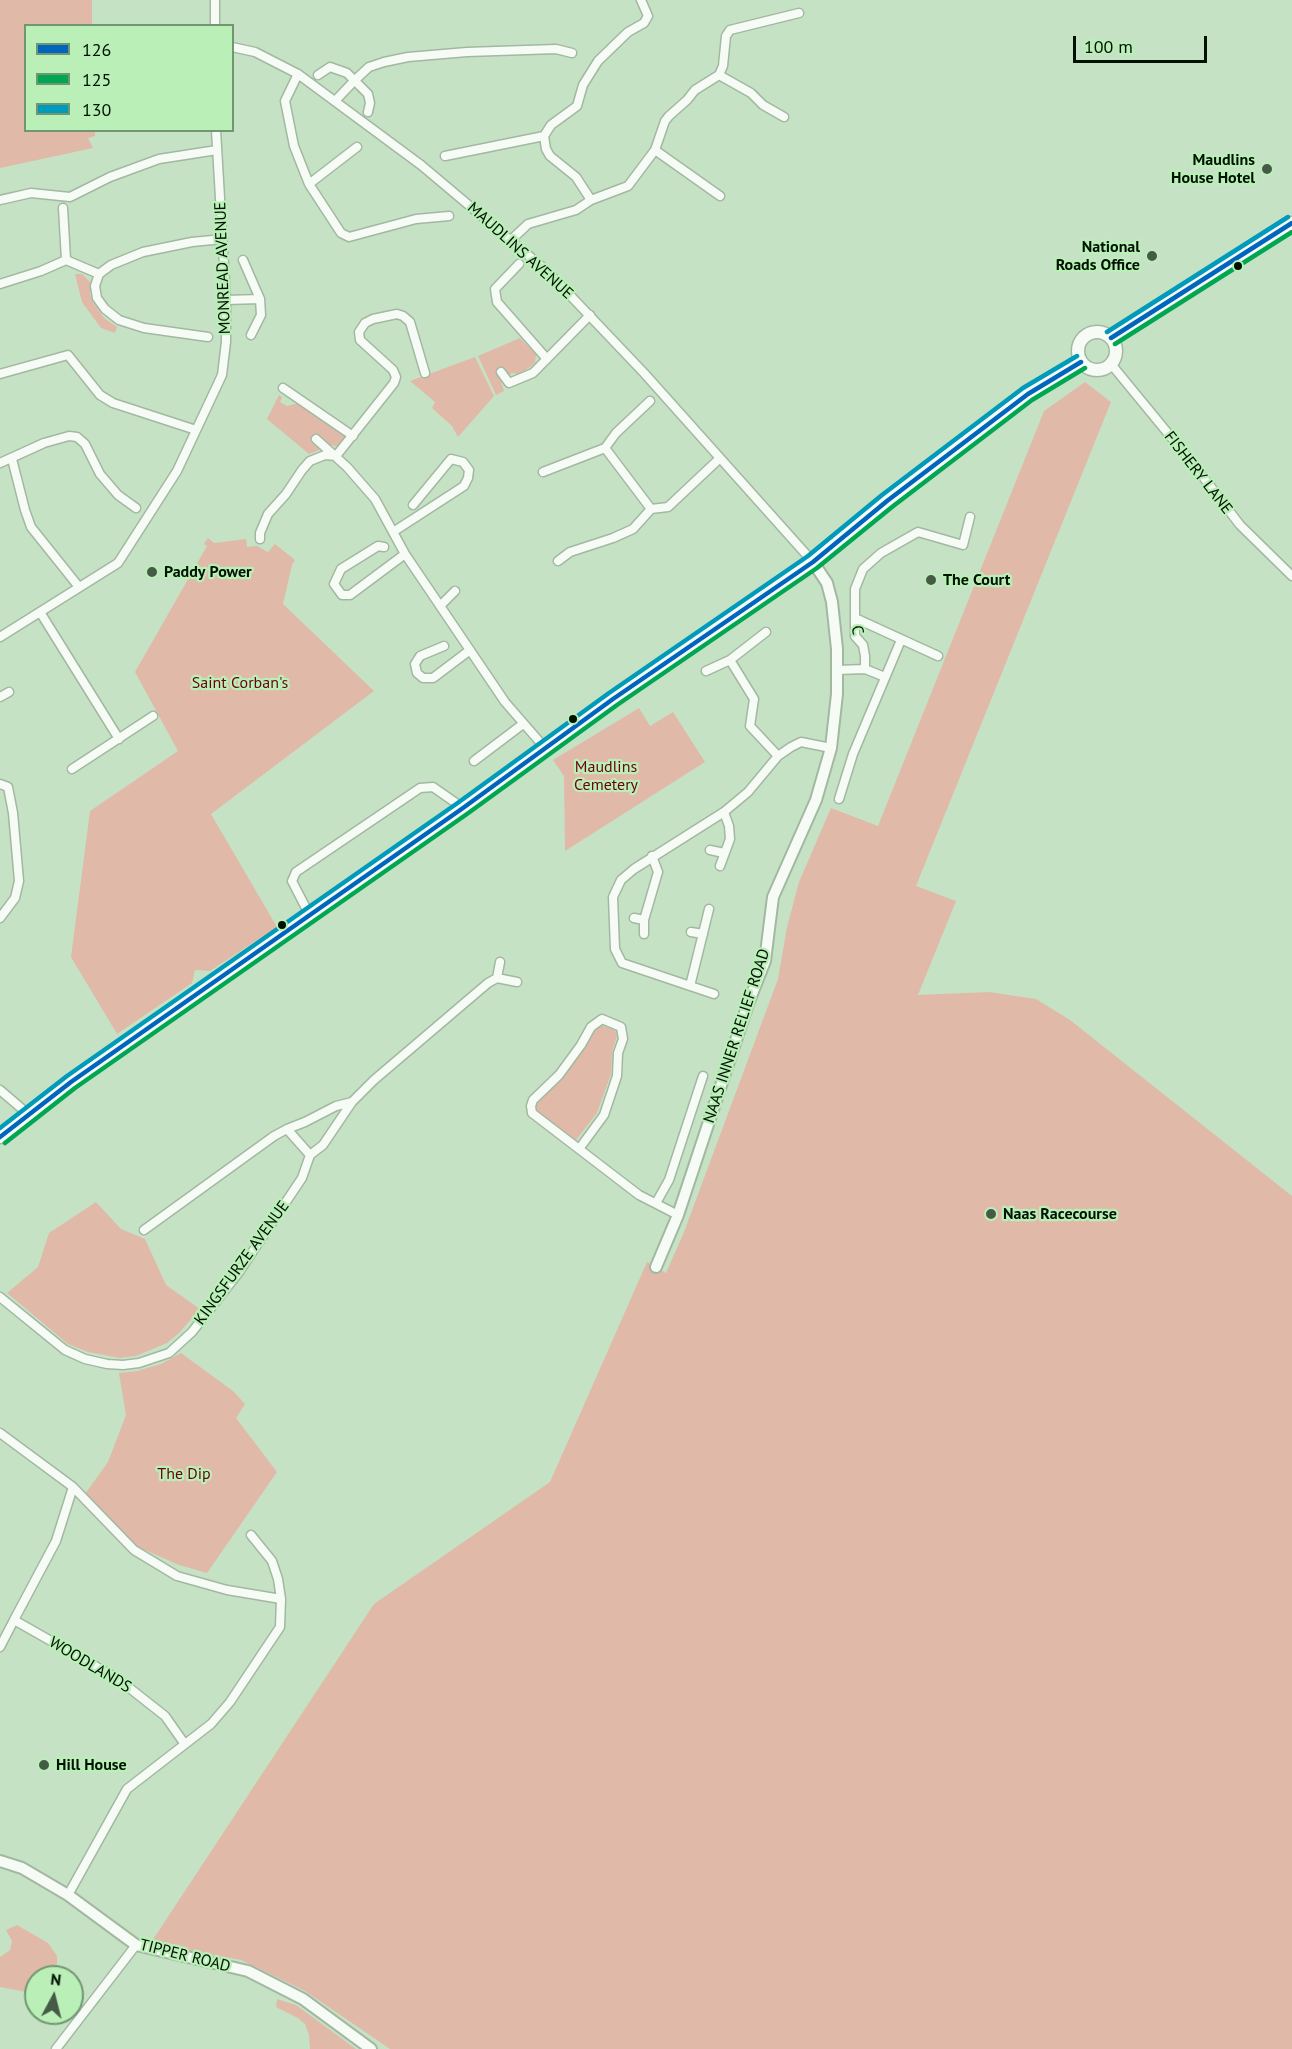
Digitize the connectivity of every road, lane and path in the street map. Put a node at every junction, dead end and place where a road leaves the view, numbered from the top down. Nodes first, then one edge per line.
1 (214, 0) edge
2 (640, 0) edge
3 (799, 13) dead end
4 (215, 24) edge
5 (234, 47) edge
6 (572, 53) dead end
7 (298, 74) junction
8 (318, 75) dead end
9 (719, 75) junction
10 (355, 80) junction
11 (335, 101) junction
12 (368, 112) dead end
13 (784, 117) dead end
14 (216, 132) edge
15 (544, 136) junction
16 (357, 147) dead end
17 (216, 150) junction
18 (655, 150) junction
19 (445, 156) dead end
20 (309, 183) junction
21 (720, 196) dead end
22 (0, 200) edge
23 (591, 200) junction
24 (63, 208) dead end
25 (448, 216) dead end
26 (1292, 223) edge
27 (223, 239) junction
28 (511, 240) junction
29 (66, 260) junction
30 (243, 260) dead end
31 (519, 264) dead end
32 (99, 274) junction
33 (0, 284) edge
34 (260, 299) junction
35 (226, 300) junction
36 (590, 315) junction
37 (251, 335) dead end
38 (208, 338) dead end
39 (1111, 338) junction
40 (547, 359) junction
41 (1081, 363) junction
42 (1111, 364) junction
43 (501, 372) dead end
44 (425, 373) dead end
45 (0, 374) edge
46 (283, 388) dead end
47 (650, 401) dead end
48 (196, 430) junction
49 (353, 436) junction
50 (316, 439) dead end
51 (605, 448) junction
52 (336, 456) junction
53 (12, 459) junction
54 (719, 459) junction
55 (0, 463) edge
56 (543, 471) dead end
57 (413, 505) dead end
58 (136, 508) dead end
59 (651, 509) junction
60 (970, 517) dead end
61 (393, 532) junction
62 (261, 539) dead end
63 (384, 547) dead end
64 (405, 554) junction
65 (558, 561) dead end
66 (813, 562) junction
67 (1292, 576) edge
68 (79, 587) junction
69 (455, 591) dead end
70 (440, 606) junction
71 (40, 612) junction
72 (855, 618) junction
73 (766, 632) dead end
74 (0, 637) edge
75 (900, 640) junction
76 (444, 646) dead end
77 (470, 650) junction
78 (938, 656) dead end
79 (730, 660) junction
80 (865, 669) junction
81 (837, 670) junction
82 (706, 671) dead end
83 (885, 677) junction
84 (9, 692) dead end
85 (0, 697) edge
86 (153, 716) dead end
87 (524, 724) junction
88 (119, 739) junction
89 (831, 747) junction
90 (545, 748) junction
91 (778, 756) junction
92 (474, 761) dead end
93 (72, 769) dead end
94 (0, 784) edge
95 (839, 799) dead end
96 (463, 808) junction
97 (724, 812) junction
98 (710, 850) dead end
99 (724, 853) junction
100 (652, 856) junction
101 (720, 866) dead end
102 (709, 909) dead end
103 (309, 914) junction
104 (0, 918) edge
105 (634, 918) dead end
106 (644, 920) junction
107 (691, 932) dead end
108 (644, 934) dead end
109 (703, 934) junction
110 (500, 962) dead end
111 (497, 978) junction
112 (517, 982) dead end
113 (690, 986) junction
114 (714, 994) dead end
115 (703, 1076) dead end
116 (0, 1090) edge
117 (352, 1102) junction
118 (28, 1114) junction
119 (287, 1129) junction
120 (0, 1137) edge
121 (579, 1149) junction
122 (310, 1155) junction
123 (656, 1203) junction
124 (678, 1215) junction
125 (144, 1230) dead end
126 (656, 1267) dead end
127 (0, 1297) edge
128 (0, 1433) edge
129 (73, 1486) junction
130 (250, 1535) dead end
131 (281, 1599) junction
132 (14, 1620) junction
133 (0, 1647) edge
134 (184, 1743) junction
135 (0, 1861) edge
136 (68, 1895) junction
137 (136, 1945) junction
138 (57, 2049) edge
139 (371, 2049) edge

1 - 4 street
2 - 15 street
3 - 9 street
5 - 7 street, MAUDLINS AVENUE
6 - 10 street
7 - 11 street, MAUDLINS AVENUE
7 - 20 street
8 - 10 street
9 - 13 street
9 - 18 street
10 - 11 street
10 - 12 street
11 - 28 street, MAUDLINS AVENUE
14 - 17 street, MONREAD AVENUE
15 - 19 street
15 - 23 street
16 - 20 street
17 - 22 street
17 - 27 street, MONREAD AVENUE
18 - 21 street
18 - 23 street
20 - 25 street
23 - 28 street
24 - 29 street
26 - 39 main road
27 - 32 street
27 - 35 street, MONREAD AVENUE
28 - 36 street, MAUDLINS AVENUE
29 - 32 street
29 - 33 street
30 - 34 street
31 - 40 street
32 - 38 street
34 - 35 street
34 - 37 street
35 - 48 street, MONREAD AVENUE
36 - 40 street
36 - 54 street, MAUDLINS AVENUE
39 - 41 main road
39 - 42 main road
40 - 43 street
41 - 42 main road
41 - 66 main road
42 - 67 street, FISHERY LANE
44 - 49 street
45 - 48 street
46 - 49 street
47 - 51 street
48 - 68 street, MONREAD AVENUE
49 - 52 street
50 - 52 street
51 - 56 street
51 - 59 street
52 - 61 street
52 - 62 street
53 - 55 street
53 - 58 street
53 - 68 street
54 - 59 street
54 - 66 street, MAUDLINS AVENUE
57 - 61 street
59 - 65 street
60 - 72 street, C
61 - 64 street
63 - 64 street
64 - 70 street
66 - 81 street, NAAS INNER RELIEF ROAD
66 - 90 main road
68 - 71 street, MONREAD AVENUE
69 - 70 street
70 - 77 street
71 - 74 street, MONREAD AVENUE
71 - 88 street
72 - 75 street
72 - 80 street, C
73 - 79 street
75 - 78 street
75 - 83 street
76 - 77 street
77 - 87 street
79 - 82 street
79 - 91 street
80 - 81 street
80 - 83 street
81 - 89 street, NAAS INNER RELIEF ROAD
83 - 95 street
84 - 85 street
86 - 88 street
87 - 90 street
87 - 92 street
88 - 93 street
89 - 91 street
89 - 124 street, NAAS INNER RELIEF ROAD
90 - 96 main road
91 - 97 street
94 - 104 street
96 - 103 main road
96 - 103 street
97 - 99 street
97 - 100 street
98 - 99 street
99 - 101 street
100 - 106 street
100 - 113 street
102 - 109 street
103 - 118 main road
105 - 106 street
106 - 108 street
107 - 109 street
109 - 113 street
110 - 111 street
111 - 112 street
111 - 117 street, KINGSFURZE AVENUE
113 - 114 street
115 - 123 street
116 - 118 street
117 - 119 street, KINGSFURZE AVENUE
117 - 122 street, KINGSFURZE AVENUE
118 - 120 main road
119 - 122 street
119 - 125 street, KINGSFURZE AVENUE
121 - 121 street
121 - 123 street
122 - 127 street, KINGSFURZE AVENUE
123 - 124 street
124 - 126 street, NAAS INNER RELIEF ROAD
128 - 129 street
129 - 131 street
129 - 132 street
130 - 131 street
131 - 134 street
132 - 133 street
132 - 134 street, WOODLANDS
134 - 136 street
135 - 136 street, TIPPER ROAD
136 - 137 street, TIPPER ROAD
137 - 138 street
137 - 139 street, TIPPER ROAD

